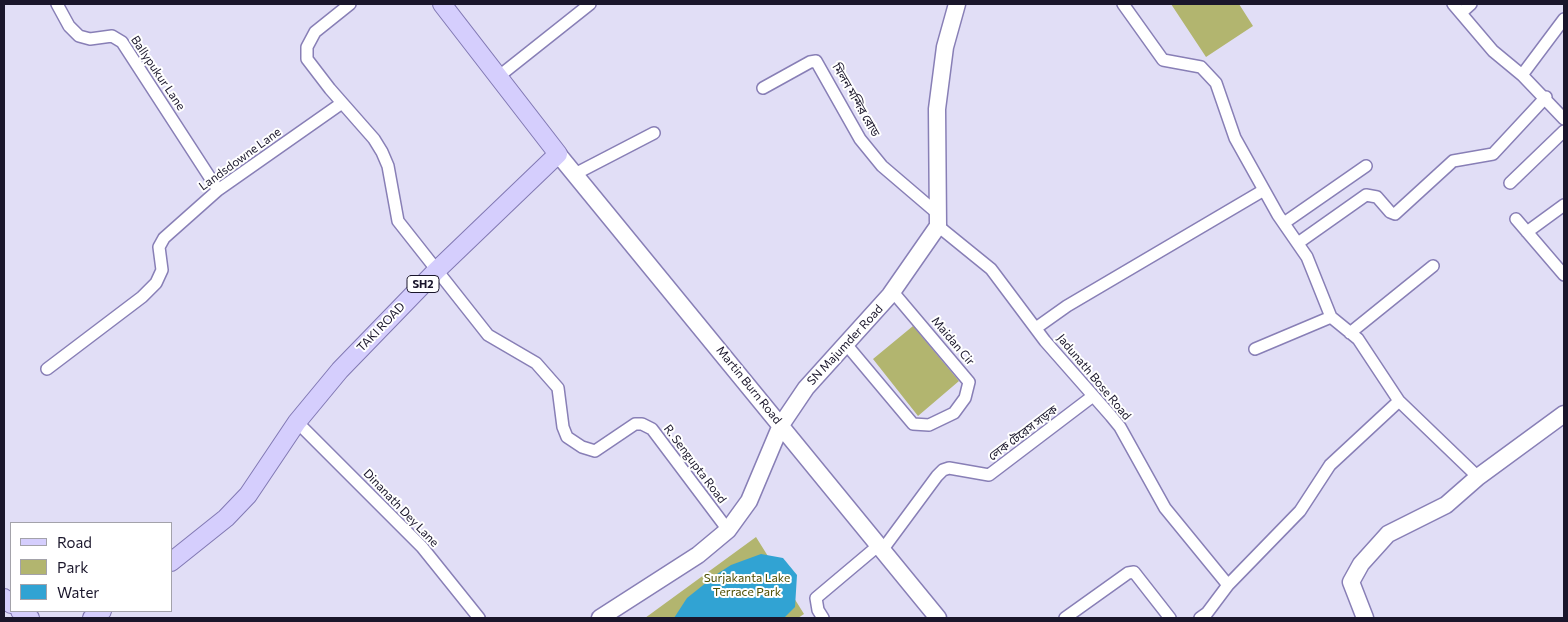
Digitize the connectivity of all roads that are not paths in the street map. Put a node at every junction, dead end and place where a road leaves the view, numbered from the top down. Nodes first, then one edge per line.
1 (57, 4) edge
2 (350, 4) edge
3 (442, 4) edge
4 (590, 4) edge
5 (956, 4) edge
6 (1123, 4) edge
7 (1453, 4) edge
8 (1471, 4) edge
9 (1461, 13) junction
10 (1564, 19) edge
11 (1522, 75) junction
12 (498, 77) junction
13 (763, 88) dead end
14 (1546, 97) junction
15 (342, 103) junction
16 (1564, 120) edge
17 (1564, 131) edge
18 (654, 132) dead end
19 (558, 154) junction
20 (1366, 166) dead end
21 (575, 174) junction
22 (1510, 183) dead end
23 (218, 190) junction
24 (1264, 190) junction
25 (1564, 205) edge
26 (1516, 219) dead end
27 (937, 220) junction
28 (1284, 223) junction
29 (1527, 232) junction
30 (1298, 243) junction
31 (1564, 255) edge
32 (1554, 263) junction
33 (1433, 266) dead end
34 (436, 271) junction
35 (1564, 275) edge
36 (893, 292) junction
37 (1331, 317) junction
38 (1036, 328) junction
39 (1350, 333) junction
40 (846, 343) junction
41 (1255, 349) dead end
42 (47, 369) dead end
43 (1093, 396) junction
44 (1399, 401) junction
45 (1564, 414) edge
46 (297, 422) junction
47 (781, 424) junction
48 (1478, 477) junction
49 (728, 530) junction
50 (881, 547) junction
51 (172, 561) edge
52 (1228, 585) junction
53 (479, 618) edge
54 (600, 618) edge
55 (824, 618) edge
56 (938, 618) edge
57 (1065, 618) edge
58 (1170, 618) edge
59 (1200, 618) edge
60 (1365, 618) edge

1 - 23 street, Ballypukur Lane
2 - 15 street
3 - 12 main road
4 - 12 street
5 - 27 main road
6 - 24 street
7 - 9 street
8 - 9 street
9 - 11 street
10 - 11 street
11 - 14 street
12 - 19 main road
13 - 27 street, মিলন মন্দির রোড
14 - 16 street
14 - 30 street
15 - 23 street, Landsdowne Lane
15 - 34 street
17 - 22 street
18 - 21 street
19 - 21 main road, Martin Burn Road
19 - 34 main road, TAKI ROAD / SH2
20 - 28 street
21 - 47 main road, Martin Burn Road
23 - 42 street, Landsdowne Lane
24 - 28 street
24 - 38 street
25 - 29 street
26 - 29 street
27 - 36 main road, SN Majumder Road
27 - 38 street, Jadunath Bose Road
28 - 30 street
29 - 32 street
30 - 37 street
31 - 32 street
32 - 35 street
33 - 39 street
34 - 46 main road, TAKI ROAD / SH2
34 - 49 street, R. Sengupta Road
36 - 40 main road, SN Majumder Road
36 - 40 street, Maidan Cir
37 - 39 street
37 - 41 street
38 - 43 street, Jadunath Bose Road
39 - 44 street
40 - 47 main road, SN Majumder Road
43 - 50 street, লেক টেরেস সড়ক
43 - 52 street, Jadunath Bose Road
44 - 48 street
44 - 52 street
45 - 48 main road
46 - 51 main road, TAKI ROAD / SH2
46 - 53 street, Dinanath Dey Lane
47 - 49 main road, SN Majumder Road
47 - 50 main road, Martin Burn Road
48 - 60 main road
49 - 54 main road, SN Majumder Road
50 - 55 street
50 - 56 main road, Martin Burn Road
52 - 59 street
57 - 58 street

